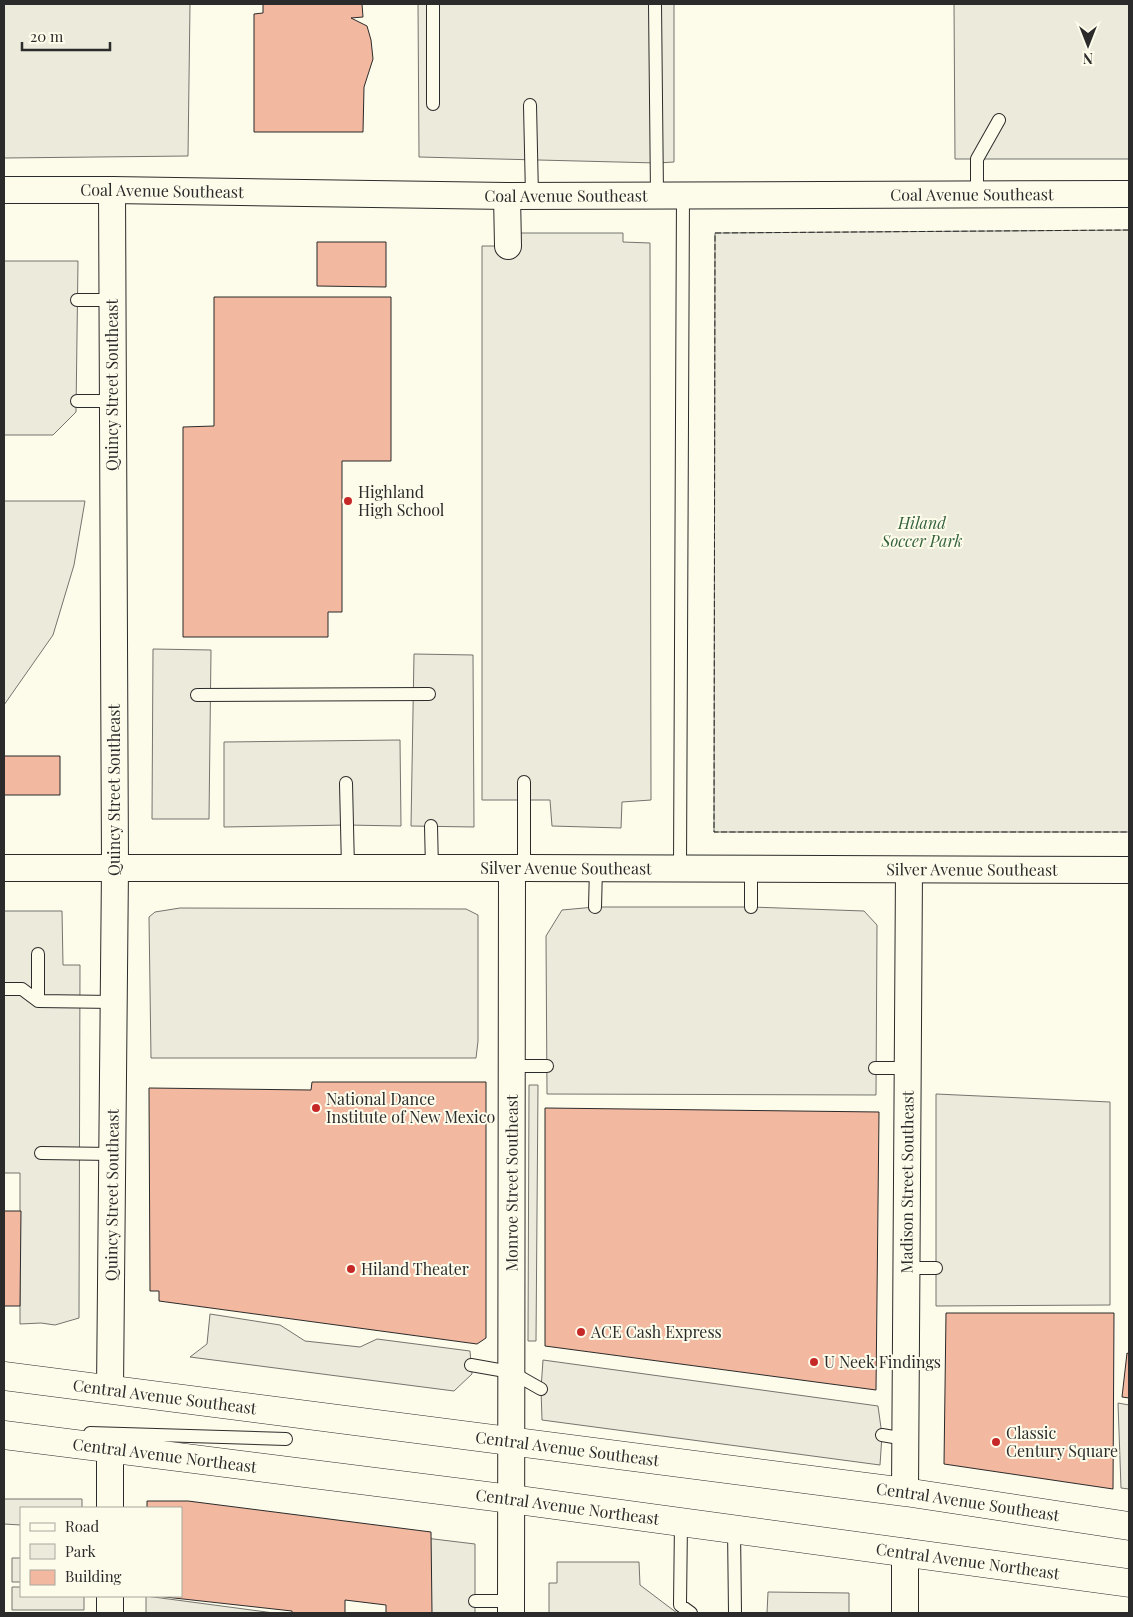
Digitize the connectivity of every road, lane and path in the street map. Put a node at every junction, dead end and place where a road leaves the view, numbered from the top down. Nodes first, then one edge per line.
1 (433, 4) edge
2 (655, 4) edge
3 (433, 104) dead end
4 (530, 105) dead end
5 (999, 120) dead end
6 (4, 190) edge
7 (112, 190) junction
8 (976, 194) junction
9 (1129, 194) edge
10 (657, 195) junction
11 (683, 195) junction
12 (520, 196) junction
13 (508, 246) dead end
14 (77, 300) dead end
15 (112, 300) junction
16 (77, 401) dead end
17 (112, 401) junction
18 (197, 694) dead end
19 (429, 694) dead end
20 (524, 782) dead end
21 (346, 783) dead end
22 (431, 826) dead end
23 (4, 868) edge
24 (115, 868) junction
25 (348, 868) junction
26 (432, 868) junction
27 (518, 868) junction
28 (596, 868) junction
29 (680, 869) junction
30 (751, 870) junction
31 (909, 870) junction
32 (1129, 870) edge
33 (595, 907) dead end
34 (751, 907) dead end
35 (38, 954) dead end
36 (4, 988) edge
37 (38, 1001) junction
38 (114, 1002) junction
39 (511, 1066) junction
40 (547, 1066) dead end
41 (875, 1068) dead end
42 (908, 1068) junction
43 (40, 1153) dead end
44 (112, 1154) junction
45 (907, 1268) junction
46 (936, 1268) dead end
47 (471, 1365) dead end
48 (510, 1372) junction
49 (4, 1376) edge
50 (110, 1390) junction
51 (541, 1390) dead end
52 (78, 1432) dead end
53 (4, 1435) edge
54 (286, 1439) dead end
55 (510, 1441) junction
56 (110, 1448) junction
57 (905, 1492) junction
58 (510, 1499) junction
59 (110, 1507) edge
60 (681, 1522) junction
61 (1129, 1526) edge
62 (734, 1529) junction
63 (905, 1552) junction
64 (1129, 1583) edge
65 (110, 1597) edge
66 (475, 1601) dead end
67 (511, 1607) edge
68 (110, 1613) edge
69 (691, 1613) edge
70 (735, 1613) edge
71 (905, 1613) edge

1 - 3 lane
2 - 10 lane
4 - 12 lane
5 - 8 lane
6 - 7 street, Coal Avenue Southeast
7 - 12 street, Coal Avenue Southeast
7 - 15 street, Quincy Street Southeast
8 - 9 street, Coal Avenue Southeast
8 - 11 street, Coal Avenue Southeast
10 - 11 street, Coal Avenue Southeast
10 - 12 street, Coal Avenue Southeast
11 - 29 lane
12 - 13 street
14 - 15 lane
15 - 17 street, Quincy Street Southeast
16 - 17 lane
17 - 24 street, Quincy Street Southeast
18 - 19 lane
20 - 27 lane
21 - 25 lane
22 - 26 lane
23 - 24 street, Silver Avenue Southeast
24 - 25 street, Silver Avenue Southeast
24 - 38 street, Quincy Street Southeast
25 - 26 street, Silver Avenue Southeast
26 - 27 street, Silver Avenue Southeast
27 - 28 street, Silver Avenue Southeast
27 - 39 street, Monroe Street Southeast
28 - 29 street, Silver Avenue Southeast
28 - 33 lane
29 - 30 street, Silver Avenue Southeast
30 - 31 street, Silver Avenue Southeast
30 - 34 lane
31 - 32 street, Silver Avenue Southeast
31 - 42 street, Madison Street Southeast
35 - 37 lane
36 - 37 lane
37 - 38 lane
38 - 44 street, Quincy Street Southeast
39 - 40 lane
39 - 48 street, Monroe Street Southeast
41 - 42 lane
42 - 45 street, Madison Street Southeast
43 - 44 lane
44 - 50 street, Quincy Street Southeast
45 - 46 lane
45 - 57 street, Madison Street Southeast
47 - 48 lane
48 - 51 lane
48 - 55 street, Monroe Street Southeast
49 - 50 main road, Central Avenue Southeast
50 - 55 main road, Central Avenue Southeast
52 - 54 lane, Central Avenue Northeast
53 - 56 main road, Central Avenue Northeast
55 - 57 main road, Central Avenue Southeast
55 - 58 street, Monroe Street Southeast
56 - 58 main road, Central Avenue Northeast
56 - 59 street
57 - 61 main road, Central Avenue Southeast
58 - 60 main road, Central Avenue Northeast
58 - 67 street, Monroe Street Southeast
60 - 62 main road, Central Avenue Northeast
60 - 69 lane
62 - 63 main road, Central Avenue Northeast
62 - 70 lane
63 - 64 main road, Central Avenue Northeast
63 - 71 street
65 - 68 street
66 - 67 lane

